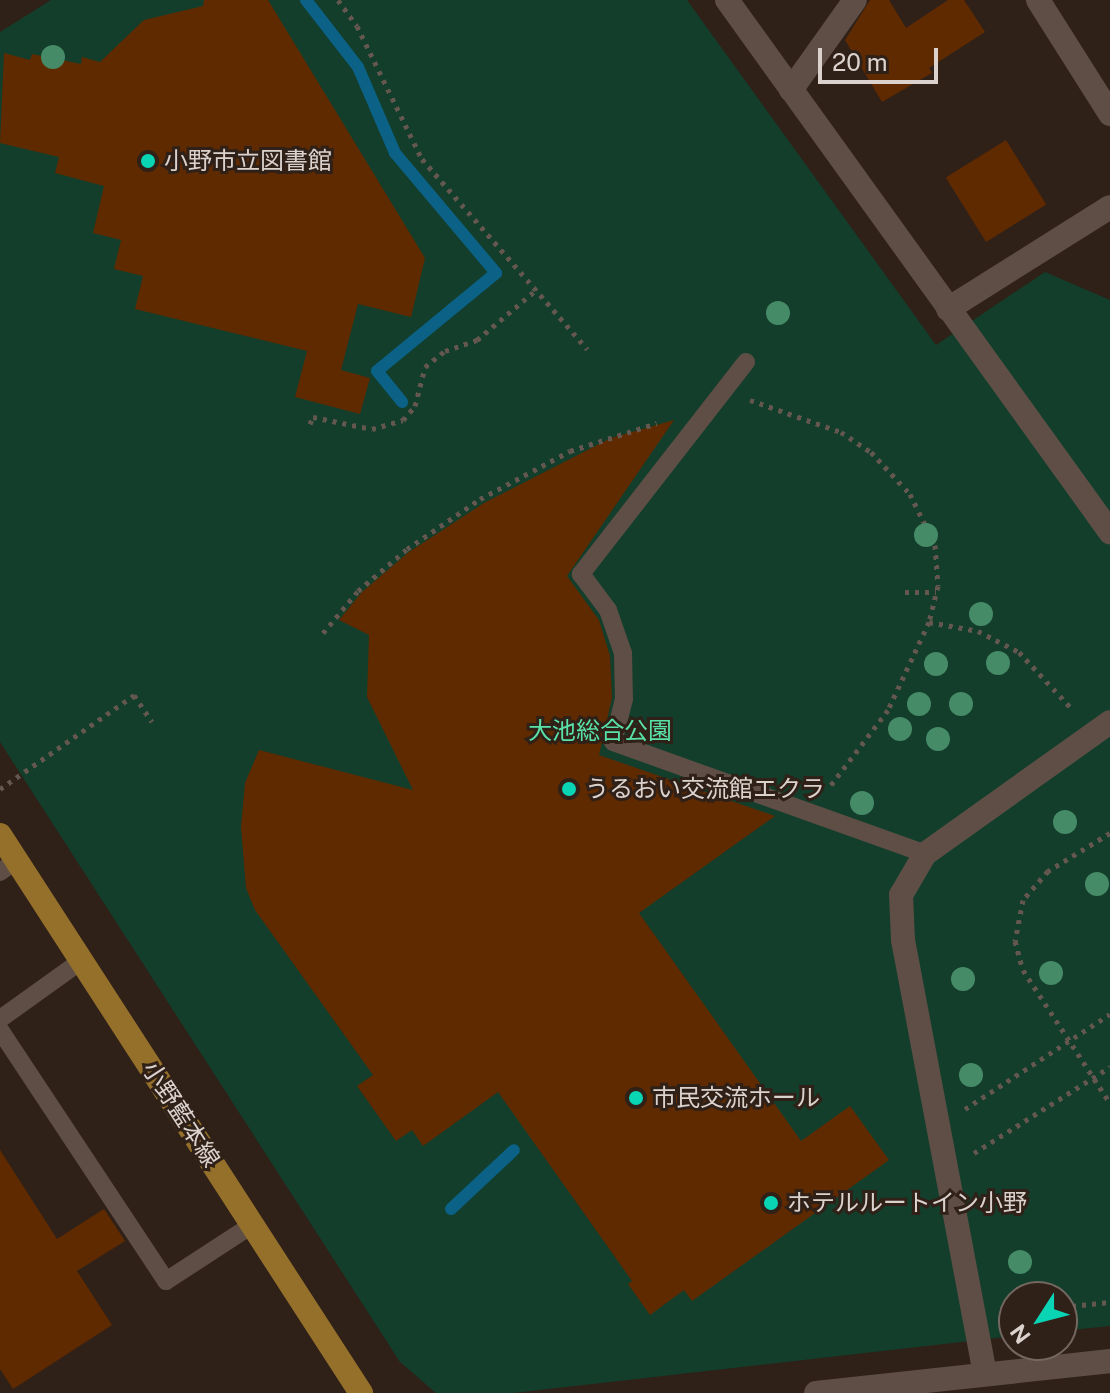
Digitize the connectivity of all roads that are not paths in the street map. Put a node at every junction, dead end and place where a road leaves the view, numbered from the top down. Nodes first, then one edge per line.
1 (727, 0) edge
2 (855, 0) edge
3 (1038, 0) edge
4 (791, 90) junction
5 (1110, 114) edge
6 (1110, 207) edge
7 (948, 309) junction
8 (746, 362) dead end
9 (1110, 532) edge
10 (1110, 722) edge
11 (0, 835) edge
12 (925, 854) junction
13 (8, 866) edge
14 (81, 961) junction
15 (0, 1019) edge
16 (0, 1030) edge
17 (252, 1225) junction
18 (1110, 1361) edge
19 (985, 1374) junction
20 (361, 1393) edge
21 (816, 1393) edge

1 - 4 street
2 - 4 street
3 - 5 street
4 - 7 street
6 - 7 street
7 - 9 street
8 - 12 lane
10 - 12 street
11 - 13 main road, 小野藍本線
12 - 19 street
13 - 14 main road, 小野藍本線
14 - 15 lane
14 - 17 main road, 小野藍本線
16 - 17 lane
17 - 20 main road, 小野藍本線
18 - 19 street
19 - 21 street

